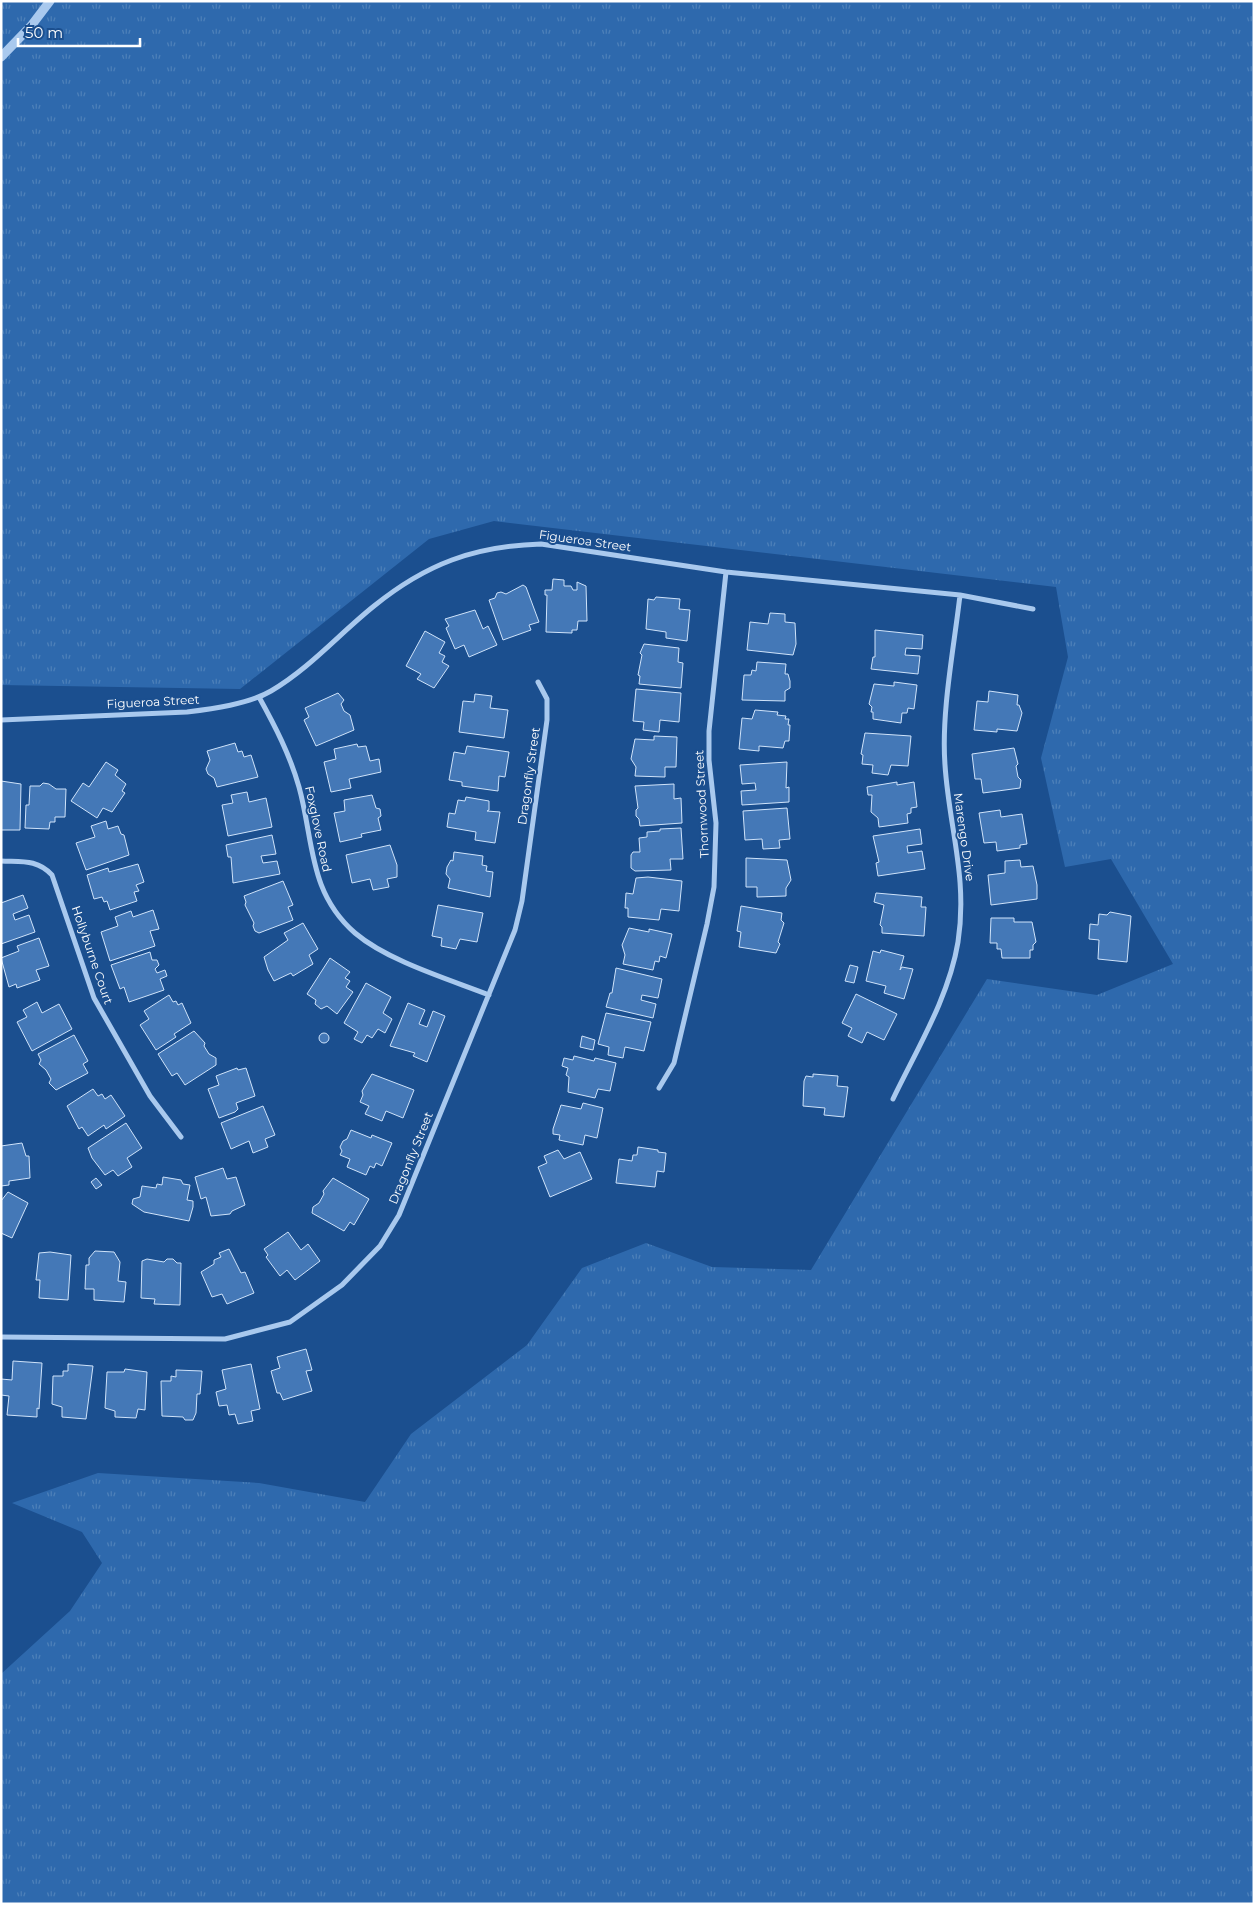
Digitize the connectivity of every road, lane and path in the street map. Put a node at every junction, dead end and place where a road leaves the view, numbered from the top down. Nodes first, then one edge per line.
1 (50, 1) edge
2 (1, 57) edge
3 (726, 572) junction
4 (960, 595) junction
5 (1033, 609) dead end
6 (538, 682) dead end
7 (259, 697) junction
8 (1, 720) edge
9 (1, 861) edge
10 (489, 995) junction
11 (659, 1088) dead end
12 (892, 1099) dead end
13 (181, 1136) dead end
14 (1, 1337) edge

1 - 2 street
3 - 4 street, Figueroa Street
3 - 7 street, Figueroa Street
3 - 11 street, Thornwood Street
4 - 5 street, Figueroa Street
4 - 12 street, Marengo Drive
6 - 10 street, Dragonfly Street
7 - 8 street, Figueroa Street
7 - 10 street, Foxglove Road
9 - 13 street, Hollyburne Court
10 - 14 street, Dragonfly Street

